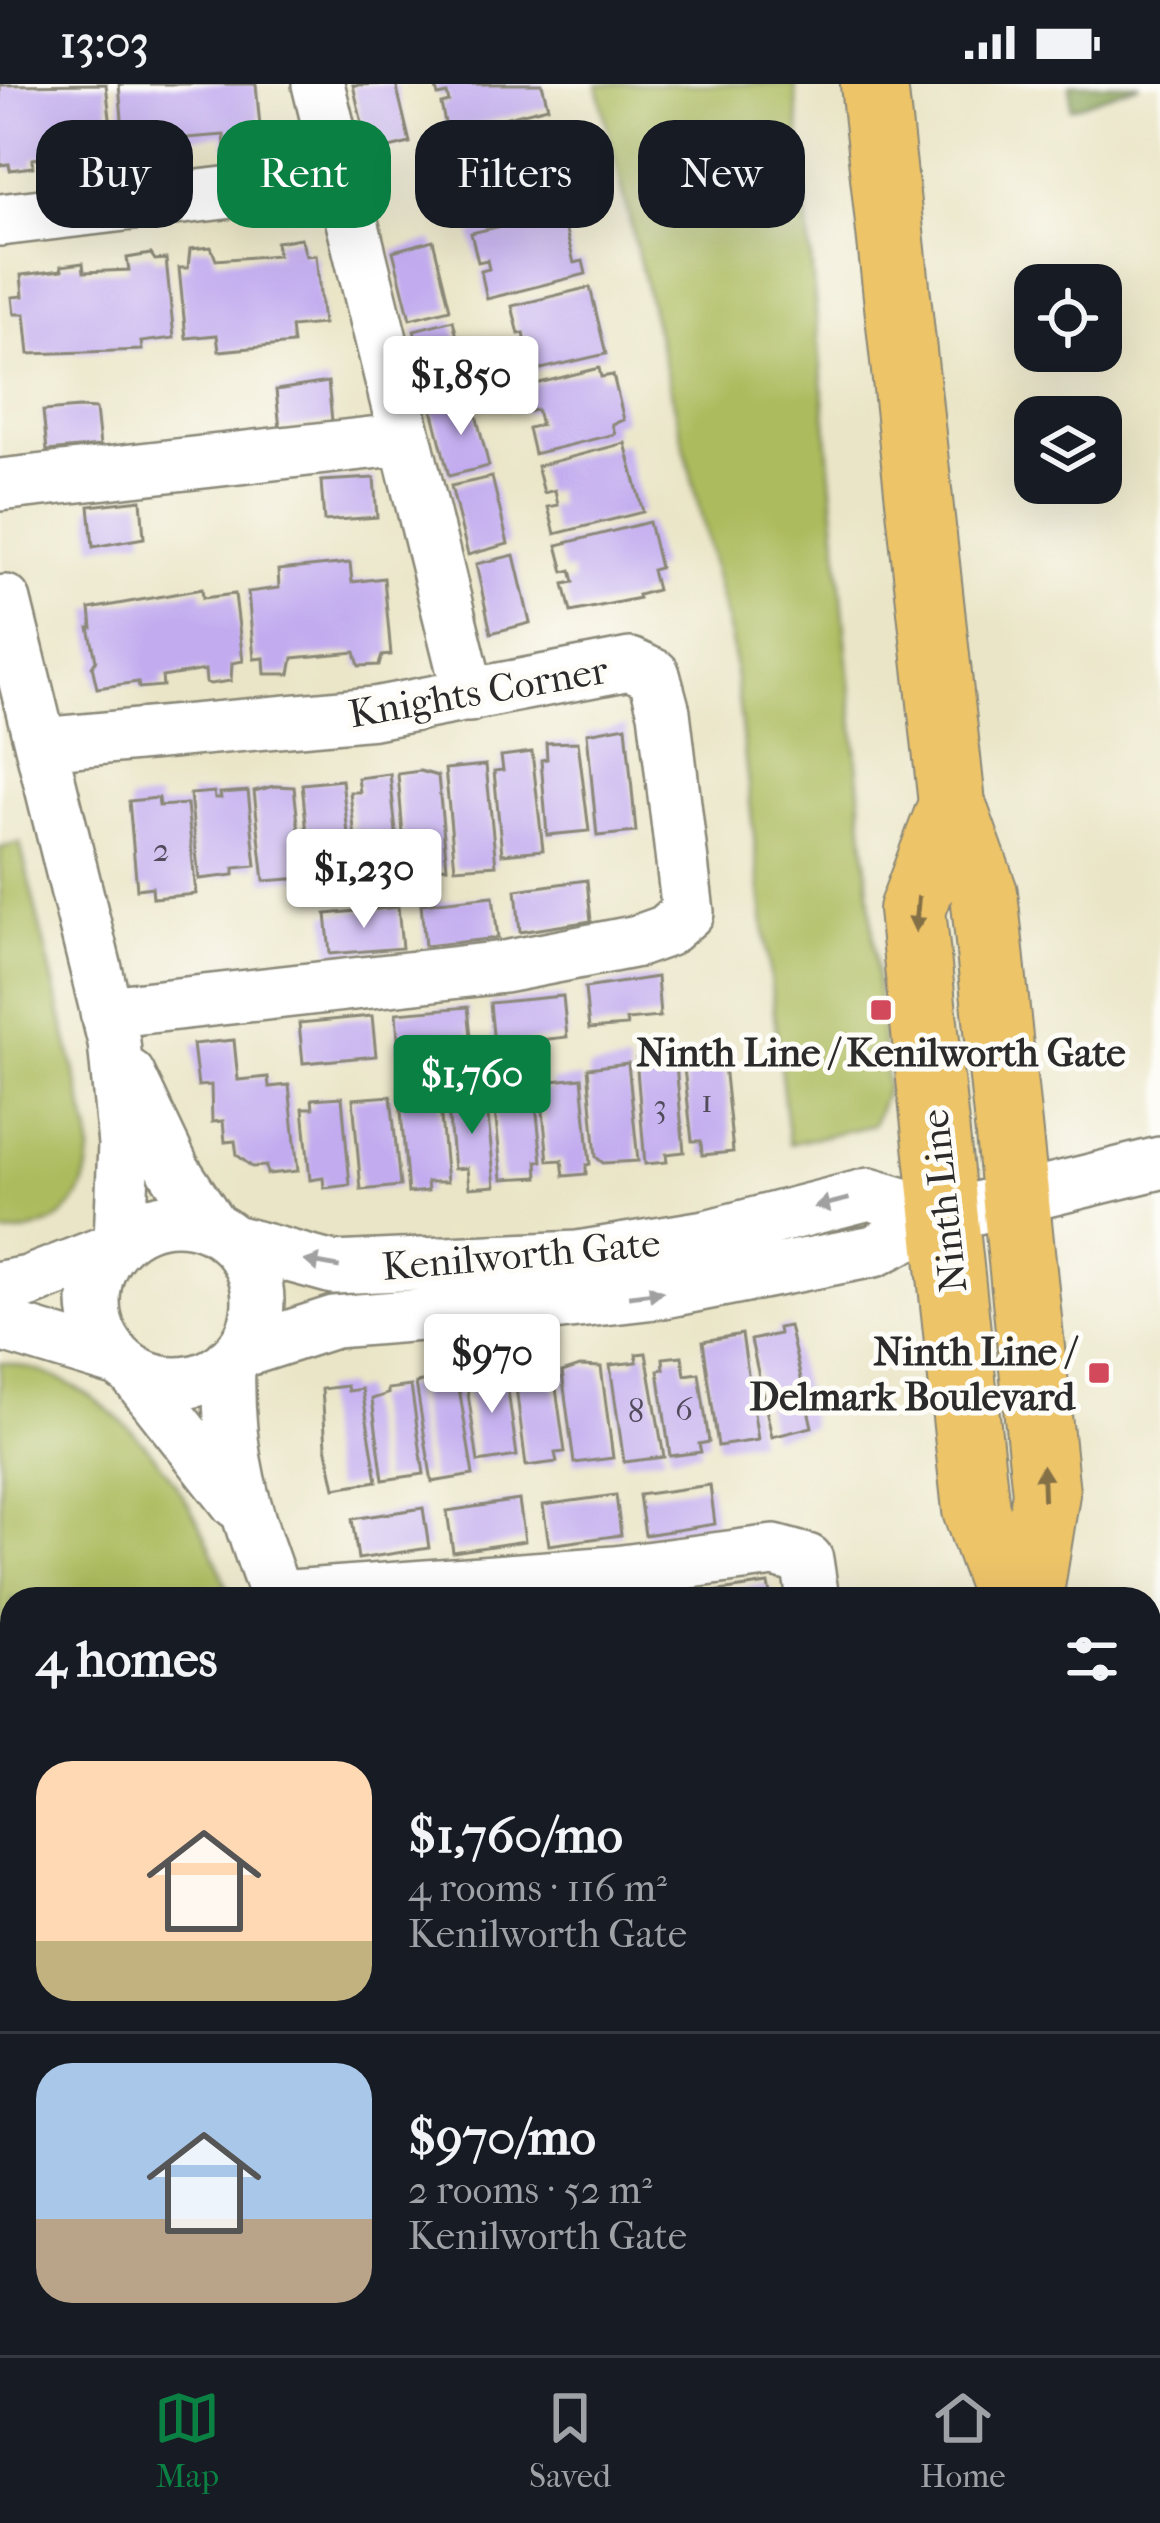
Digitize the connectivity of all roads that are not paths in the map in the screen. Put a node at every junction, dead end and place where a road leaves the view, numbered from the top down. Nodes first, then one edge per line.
1 (318, 84) edge
2 (874, 84) edge
3 (326, 120) edge
4 (217, 194) edge
5 (0, 220) edge
6 (352, 228) edge
7 (406, 439) junction
8 (0, 484) edge
9 (2, 595) edge
10 (469, 696) junction
11 (41, 744) junction
12 (952, 804) junction
13 (110, 1027) junction
14 (1160, 1163) edge
15 (1016, 1197) junction
16 (944, 1216) junction
17 (222, 1234) junction
18 (115, 1245) junction
19 (0, 1287) edge
20 (0, 1325) edge
21 (235, 1358) junction
22 (126, 1366) junction
23 (244, 1513) junction
24 (273, 1587) edge
25 (420, 1587) edge
26 (811, 1587) edge
27 (1004, 1587) edge
28 (1032, 1587) edge

1 - 3 street
2 - 12 main road, Ninth Line
4 - 5 street
6 - 7 street
7 - 8 street
7 - 10 street
9 - 11 street
10 - 11 street, Knights Corner
10 - 13 street, Knights Corner
11 - 13 street
12 - 15 main road, Ninth Line
12 -> 16 main road, Ninth Line
13 - 17 street
13 - 18 street
14 - 15 street
15 - 16 street
28 -> 15 main road, Ninth Line
16 -> 17 street, Kenilworth Gate
21 -> 16 street, Kenilworth Gate
16 - 27 main road, Ninth Line
17 - 18 street
17 - 21 street
18 - 19 street
18 - 22 street
20 - 22 street
21 - 22 street
21 - 23 street
22 - 23 street
23 - 24 street
25 - 26 street

